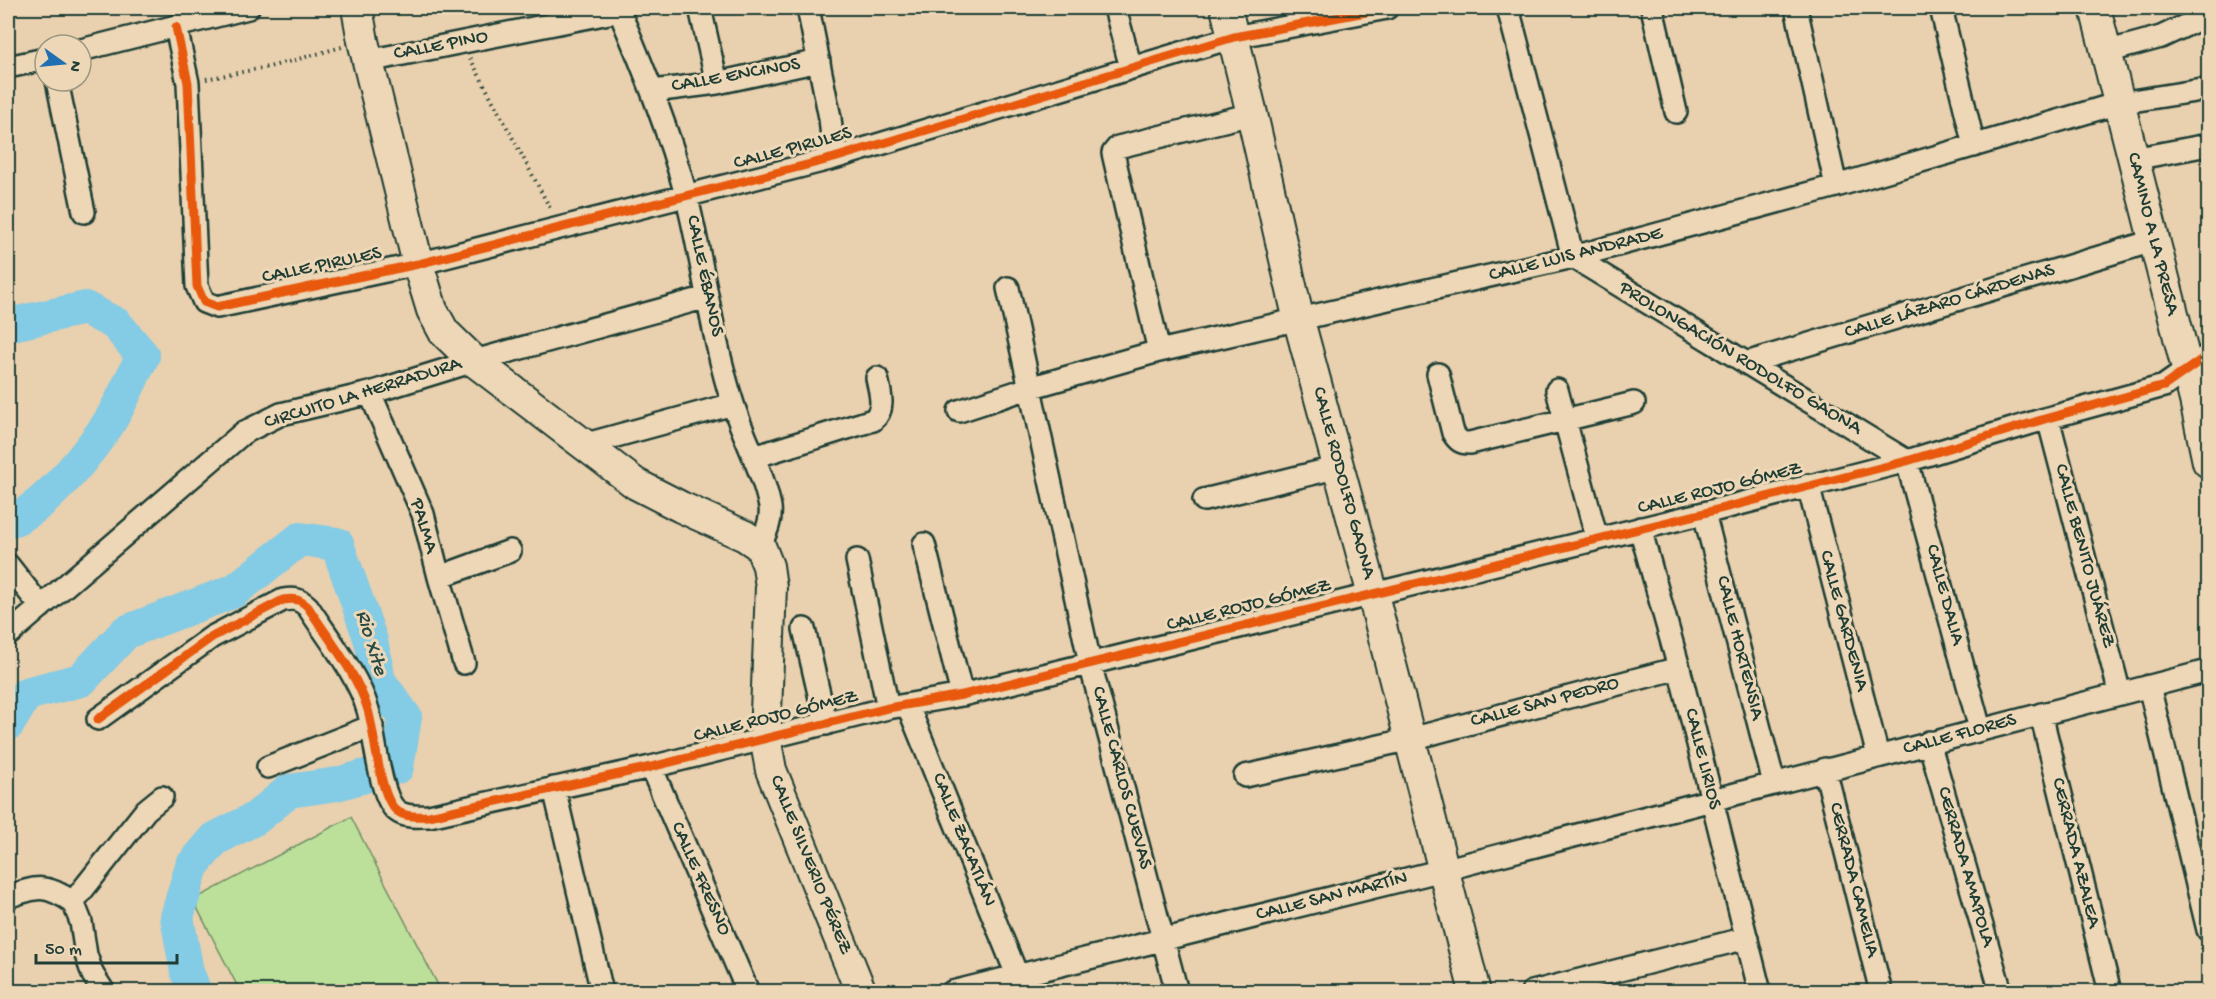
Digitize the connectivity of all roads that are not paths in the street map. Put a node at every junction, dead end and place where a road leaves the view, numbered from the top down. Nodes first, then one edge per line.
1 (248, 8) edge
2 (357, 8) edge
3 (700, 8) edge
4 (808, 8) edge
5 (1115, 8) edge
6 (1226, 8) edge
7 (1387, 8) edge
8 (1508, 8) edge
9 (1652, 8) edge
10 (1796, 8) edge
11 (1941, 8) edge
12 (2095, 8) edge
13 (619, 9) edge
14 (2208, 15) edge
15 (176, 27) junction
16 (1234, 37) junction
17 (93, 47) edge
18 (365, 51) junction
19 (2106, 52) junction
20 (819, 61) junction
21 (33, 62) edge
22 (8, 67) edge
23 (1131, 68) junction
24 (717, 83) junction
25 (2208, 89) edge
26 (652, 91) junction
27 (59, 93) edge
28 (2119, 103) junction
29 (1676, 112) dead end
30 (1252, 114) junction
31 (2208, 145) edge
32 (1974, 146) junction
33 (834, 158) junction
34 (2133, 159) junction
35 (1836, 186) junction
36 (686, 195) junction
37 (84, 212) dead end
38 (2153, 241) junction
39 (1573, 257) junction
40 (418, 264) junction
41 (1008, 288) dead end
42 (707, 297) junction
43 (1299, 321) junction
44 (1159, 351) junction
45 (474, 361) junction
46 (1746, 363) junction
47 (1438, 374) dead end
48 (877, 378) dead end
49 (2200, 379) edge
50 (1029, 388) junction
51 (1557, 390) dead end
52 (370, 393) junction
53 (1634, 403) dead end
54 (733, 404) junction
55 (959, 411) dead end
56 (2048, 418) junction
57 (1565, 420) junction
58 (583, 445) junction
59 (754, 457) junction
60 (1907, 461) junction
61 (2208, 462) edge
62 (1339, 467) junction
63 (1808, 485) junction
64 (1203, 500) dead end
65 (1704, 513) junction
66 (1640, 528) junction
67 (1597, 539) junction
68 (924, 544) dead end
69 (759, 546) junction
70 (510, 550) dead end
71 (857, 560) dead end
72 (8, 565) edge
73 (438, 578) junction
74 (1374, 595) junction
75 (40, 607) junction
76 (804, 629) dead end
77 (8, 635) edge
78 (464, 663) dead end
79 (1090, 663) junction
80 (1679, 668) junction
81 (2208, 671) edge
82 (2149, 686) junction
83 (2120, 694) junction
84 (962, 695) junction
85 (898, 707) junction
86 (2041, 714) junction
87 (98, 719) dead end
88 (826, 724) junction
89 (372, 726) junction
90 (1980, 729) junction
91 (765, 737) junction
92 (1410, 739) junction
93 (1929, 742) junction
94 (1878, 756) junction
95 (268, 766) dead end
96 (651, 766) junction
97 (1825, 769) junction
98 (1245, 776) dead end
99 (1774, 783) junction
100 (554, 788) junction
101 (162, 797) dead end
102 (1711, 799) junction
103 (1443, 870) junction
104 (8, 897) edge
105 (73, 902) junction
106 (2208, 930) edge
107 (1163, 938) junction
108 (1747, 938) junction
109 (1017, 975) junction
110 (104, 992) edge
111 (602, 992) edge
112 (748, 992) edge
113 (861, 992) edge
114 (952, 992) edge
115 (1177, 992) edge
116 (1475, 992) edge
117 (1532, 992) edge
118 (1760, 992) edge
119 (1881, 992) edge
120 (2001, 992) edge
121 (2110, 992) edge

1 - 15 street
2 - 18 street
3 - 24 street
4 - 20 street
5 - 23 street
6 - 16 street, CALLE RODOLFO GAONA
7 - 16 street, CALLE PIRULES
8 - 39 street
9 - 29 street
10 - 35 street
11 - 32 street
12 - 19 street, CAMINO A LA PRESA
13 - 18 street, CALLE PINO
13 - 26 street, CALLE ÉBANOS
14 - 19 street
15 - 17 street
15 - 40 street, CALLE PIRULES
16 - 23 street, CALLE PIRULES
16 - 30 street, CALLE RODOLFO GAONA
18 - 40 street
19 - 28 street, CAMINO A LA PRESA
20 - 24 street, CALLE ENCINOS
20 - 33 street
21 - 22 street
23 - 33 street, CALLE PIRULES
24 - 26 street, CALLE ENCINOS
25 - 28 street, CALLE LUIS ANDRADE
26 - 36 street, CALLE ÉBANOS
27 - 37 street
28 - 32 street, CALLE LUIS ANDRADE
28 - 34 street, CAMINO A LA PRESA
30 - 43 street, CALLE RODOLFO GAONA
30 - 44 street
31 - 34 street
32 - 35 street, CALLE LUIS ANDRADE
33 - 36 street, CALLE PIRULES
34 - 38 street, CAMINO A LA PRESA
35 - 39 street, CALLE LUIS ANDRADE
36 - 40 street, CALLE PIRULES
36 - 42 street, CALLE ÉBANOS
38 - 46 street, CALLE LÁZARO CÁRDENAS
38 - 49 street, CAMINO A LA PRESA
39 - 43 street, CALLE LUIS ANDRADE
39 - 46 street, PROLONGACIÓN RODOLFO GAONA
40 - 45 street
41 - 50 street, CALLE CARLOS CUEVAS
42 - 45 street, CIRCUITO LA HERRADURA
42 - 54 street, CALLE ÉBANOS
43 - 44 street, CALLE LUIS ANDRADE
43 - 62 street, CALLE RODOLFO GAONA
44 - 50 street, CALLE LUIS ANDRADE
45 - 52 street, CIRCUITO LA HERRADURA
45 - 58 street
46 - 60 street, PROLONGACIÓN RODOLFO GAONA
47 - 57 street
48 - 59 street
49 - 56 street, CALLE ROJO GÓMEZ
49 - 61 street, CAMINO A LA PRESA
50 - 55 street, CALLE LUIS ANDRADE
50 - 79 street, CALLE CARLOS CUEVAS
51 - 57 street
52 - 73 street, PALMA
52 - 75 street, CIRCUITO LA HERRADURA
53 - 57 street
54 - 58 street
54 - 59 street, CALLE ÉBANOS
56 - 60 street, CALLE ROJO GÓMEZ
56 - 83 street, CALLE BENITO JUÁREZ
57 - 67 street
58 - 69 street
59 - 69 street, CALLE ÉBANOS
60 - 63 street, CALLE ROJO GÓMEZ
60 - 90 street, CALLE DALIA
62 - 64 street
62 - 74 street, CALLE RODOLFO GAONA
63 - 65 street, CALLE ROJO GÓMEZ
63 - 94 street, CALLE GARDENIA
65 - 66 street, CALLE ROJO GÓMEZ
65 - 99 street, CALLE HORTENSIA
66 - 67 street, CALLE ROJO GÓMEZ
66 - 80 street, CALLE LIRIOS
67 - 74 street, CALLE ROJO GÓMEZ
68 - 84 street
69 - 91 street, CALLE SILVERIO PÉREZ
70 - 73 street
71 - 85 street, CALLE ZACATLÁN
72 - 75 street
73 - 78 street, PALMA
74 - 79 street, CALLE ROJO GÓMEZ
74 - 92 street, CALLE RODOLFO GAONA
75 - 77 street, CIRCUITO LA HERRADURA
76 - 88 street
79 - 84 street, CALLE ROJO GÓMEZ
79 - 107 street, CALLE CARLOS CUEVAS
80 - 92 street, CALLE SAN PEDRO
80 - 102 street, CALLE LIRIOS
81 - 82 street, CALLE FLORES
82 - 83 street, CALLE FLORES
82 - 106 street
83 - 86 street, CALLE FLORES
84 - 85 street, CALLE ROJO GÓMEZ
85 - 88 street, CALLE ROJO GÓMEZ
85 - 109 street, CALLE ZACATLÁN
86 - 90 street, CALLE FLORES
86 - 121 street, CERRADA AZALEA
87 - 89 street, CALLE ROJO GÓMEZ
88 - 91 street, CALLE ROJO GÓMEZ
89 - 95 street
89 - 100 street, CALLE ROJO GÓMEZ
90 - 93 street, CALLE FLORES
91 - 96 street, CALLE ROJO GÓMEZ
91 - 113 street, CALLE SILVERIO PÉREZ
92 - 98 street, CALLE SAN PEDRO
92 - 103 street, CALLE RODOLFO GAONA
93 - 94 street, CALLE FLORES
93 - 120 street, CERRADA AMAPOLA
94 - 97 street, CALLE FLORES
96 - 100 street, CALLE ROJO GÓMEZ
96 - 112 street, CALLE FRESNO
97 - 99 street, CALLE FLORES
97 - 119 street, CERRADA CAMELIA
99 - 102 street, CALLE FLORES
100 - 111 street
101 - 105 street
102 - 103 street, CALLE SAN MARTÍN
102 - 108 street, CALLE LIRIOS
103 - 107 street, CALLE SAN MARTÍN
103 - 116 street, CALLE RODOLFO GAONA
104 - 105 street
105 - 110 street
107 - 109 street, CALLE SAN MARTÍN
107 - 115 street, CALLE CARLOS CUEVAS
108 - 117 street
108 - 118 street, CALLE LIRIOS
109 - 114 street, CALLE SAN MARTÍN

